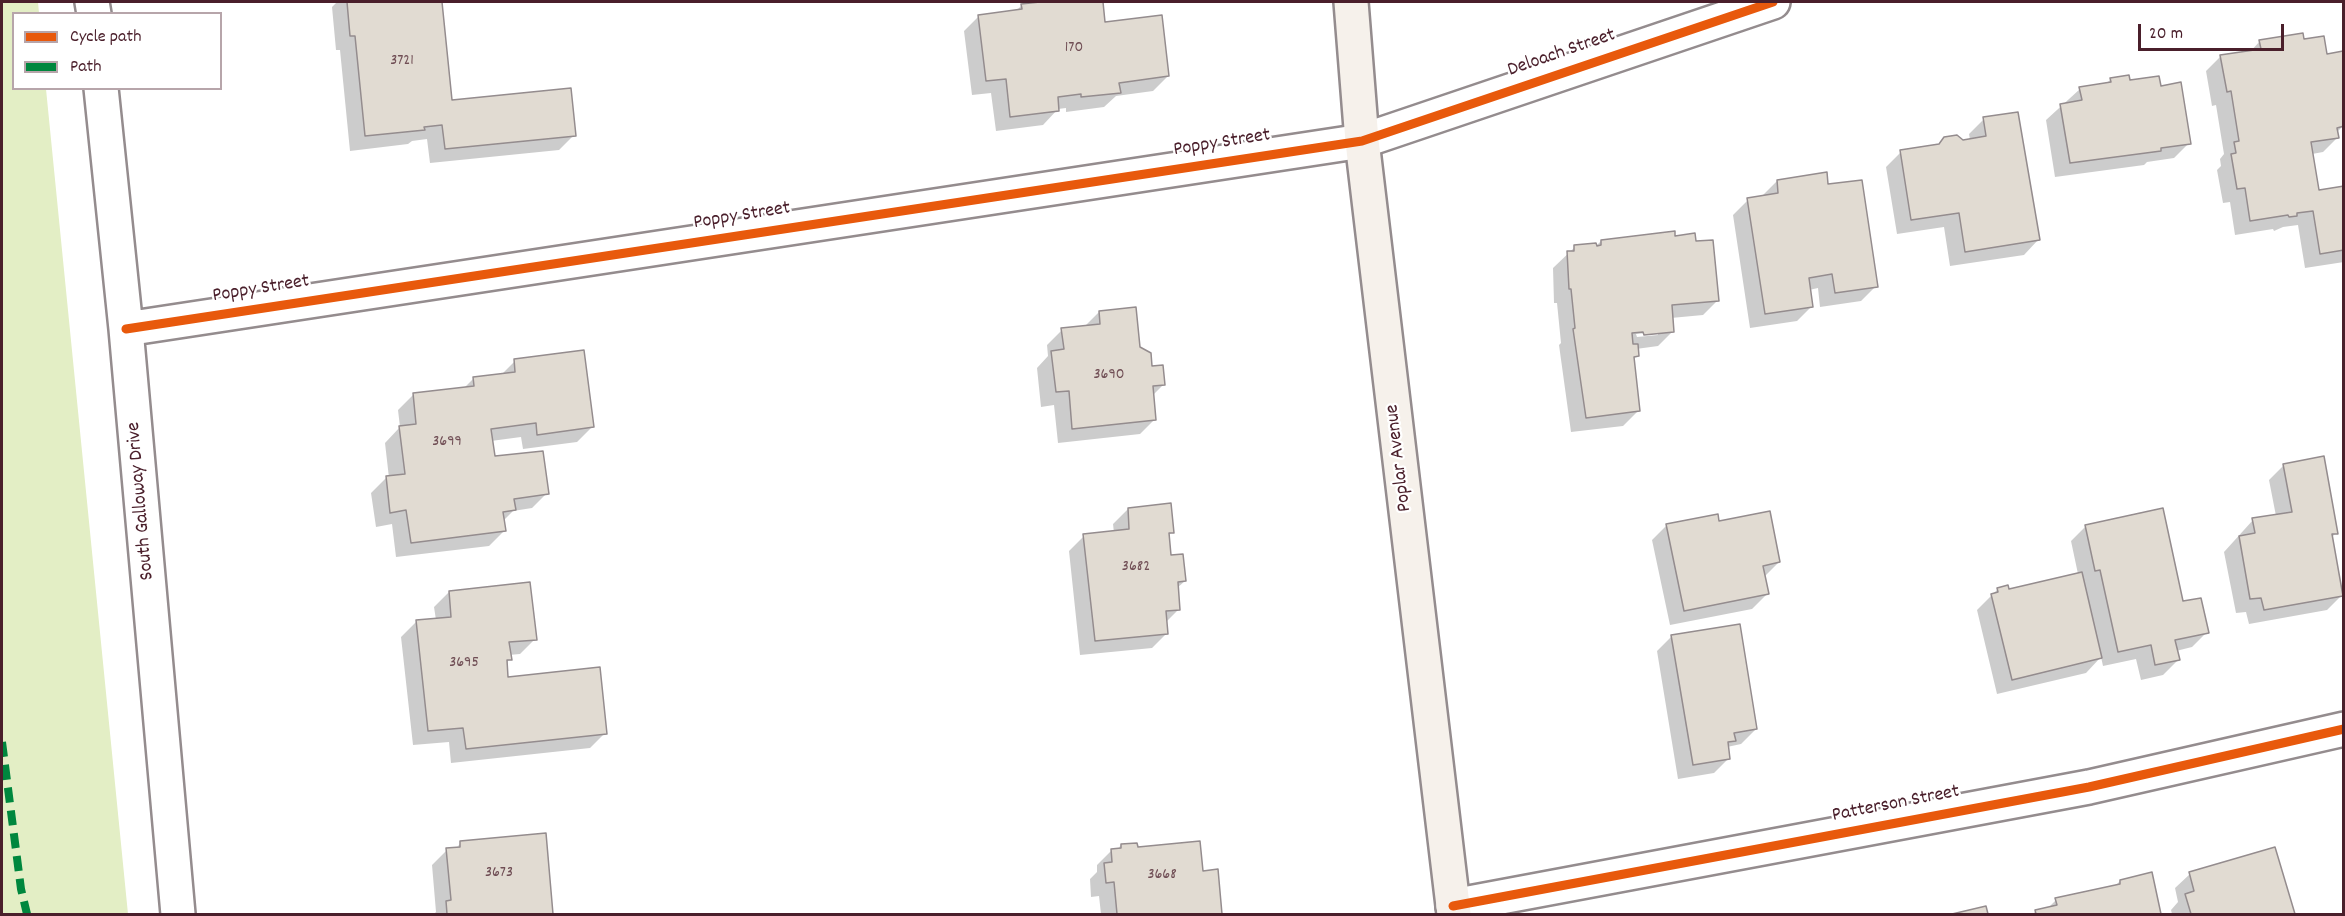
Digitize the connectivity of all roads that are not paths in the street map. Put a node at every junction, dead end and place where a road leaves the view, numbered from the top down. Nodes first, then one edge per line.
1 (1351, 2) edge
2 (1773, 2) edge
3 (101, 90) edge
4 (1362, 141) junction
5 (126, 329) junction
6 (2343, 729) edge
7 (1454, 910) edge
8 (178, 915) edge

1 - 4 main road, Poplar Avenue
2 - 4 street, Deloach Street
3 - 5 street, South Galloway Drive
4 - 5 street, Poppy Street
4 - 7 main road, Poplar Avenue
5 - 8 street, South Galloway Drive
6 - 7 street, Patterson Street

